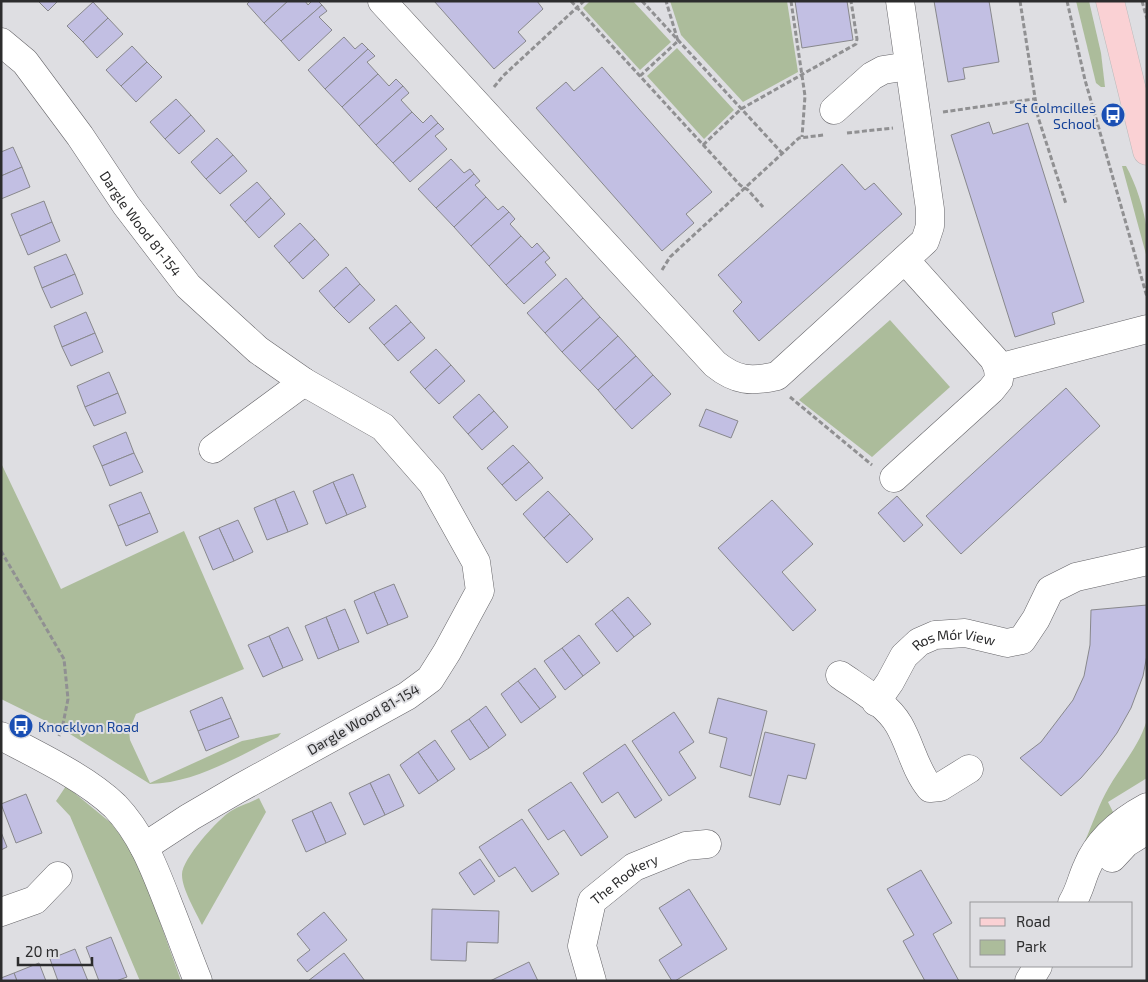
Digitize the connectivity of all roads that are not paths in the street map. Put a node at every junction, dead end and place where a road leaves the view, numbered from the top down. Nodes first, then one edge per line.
1 (382, 1) edge
2 (900, 1) edge
3 (1110, 1) edge
4 (1, 42) edge
5 (909, 66) junction
6 (835, 126) road end
7 (1147, 151) edge
8 (905, 260) junction
9 (1147, 329) edge
10 (998, 368) junction
11 (304, 382) junction
12 (213, 449) dead end
13 (884, 472) road end
14 (1147, 561) edge
15 (840, 675) dead end
16 (876, 702) junction
17 (1, 736) edge
18 (969, 769) dead end
19 (1147, 807) edge
20 (1147, 830) edge
21 (707, 844) dead end
22 (144, 847) junction
23 (58, 876) dead end
24 (1076, 897) edge
25 (1, 912) edge
26 (1037, 967) edge
27 (198, 981) edge
28 (592, 981) edge
29 (1029, 981) edge

1 - 8 street
2 - 5 street
3 - 7 main road
4 - 11 street, Dargle Wood 81-154
5 - 6 street
5 - 8 street
8 - 10 street
9 - 10 street
10 - 13 street
11 - 12 street
11 - 22 street, Dargle Wood 81-154
14 - 16 street, Ros Mór View
15 - 16 street
16 - 18 street
17 - 22 street
19 - 24 street
20 - 24 street
21 - 28 street, The Rookery
22 - 27 street
23 - 25 street
26 - 29 street

